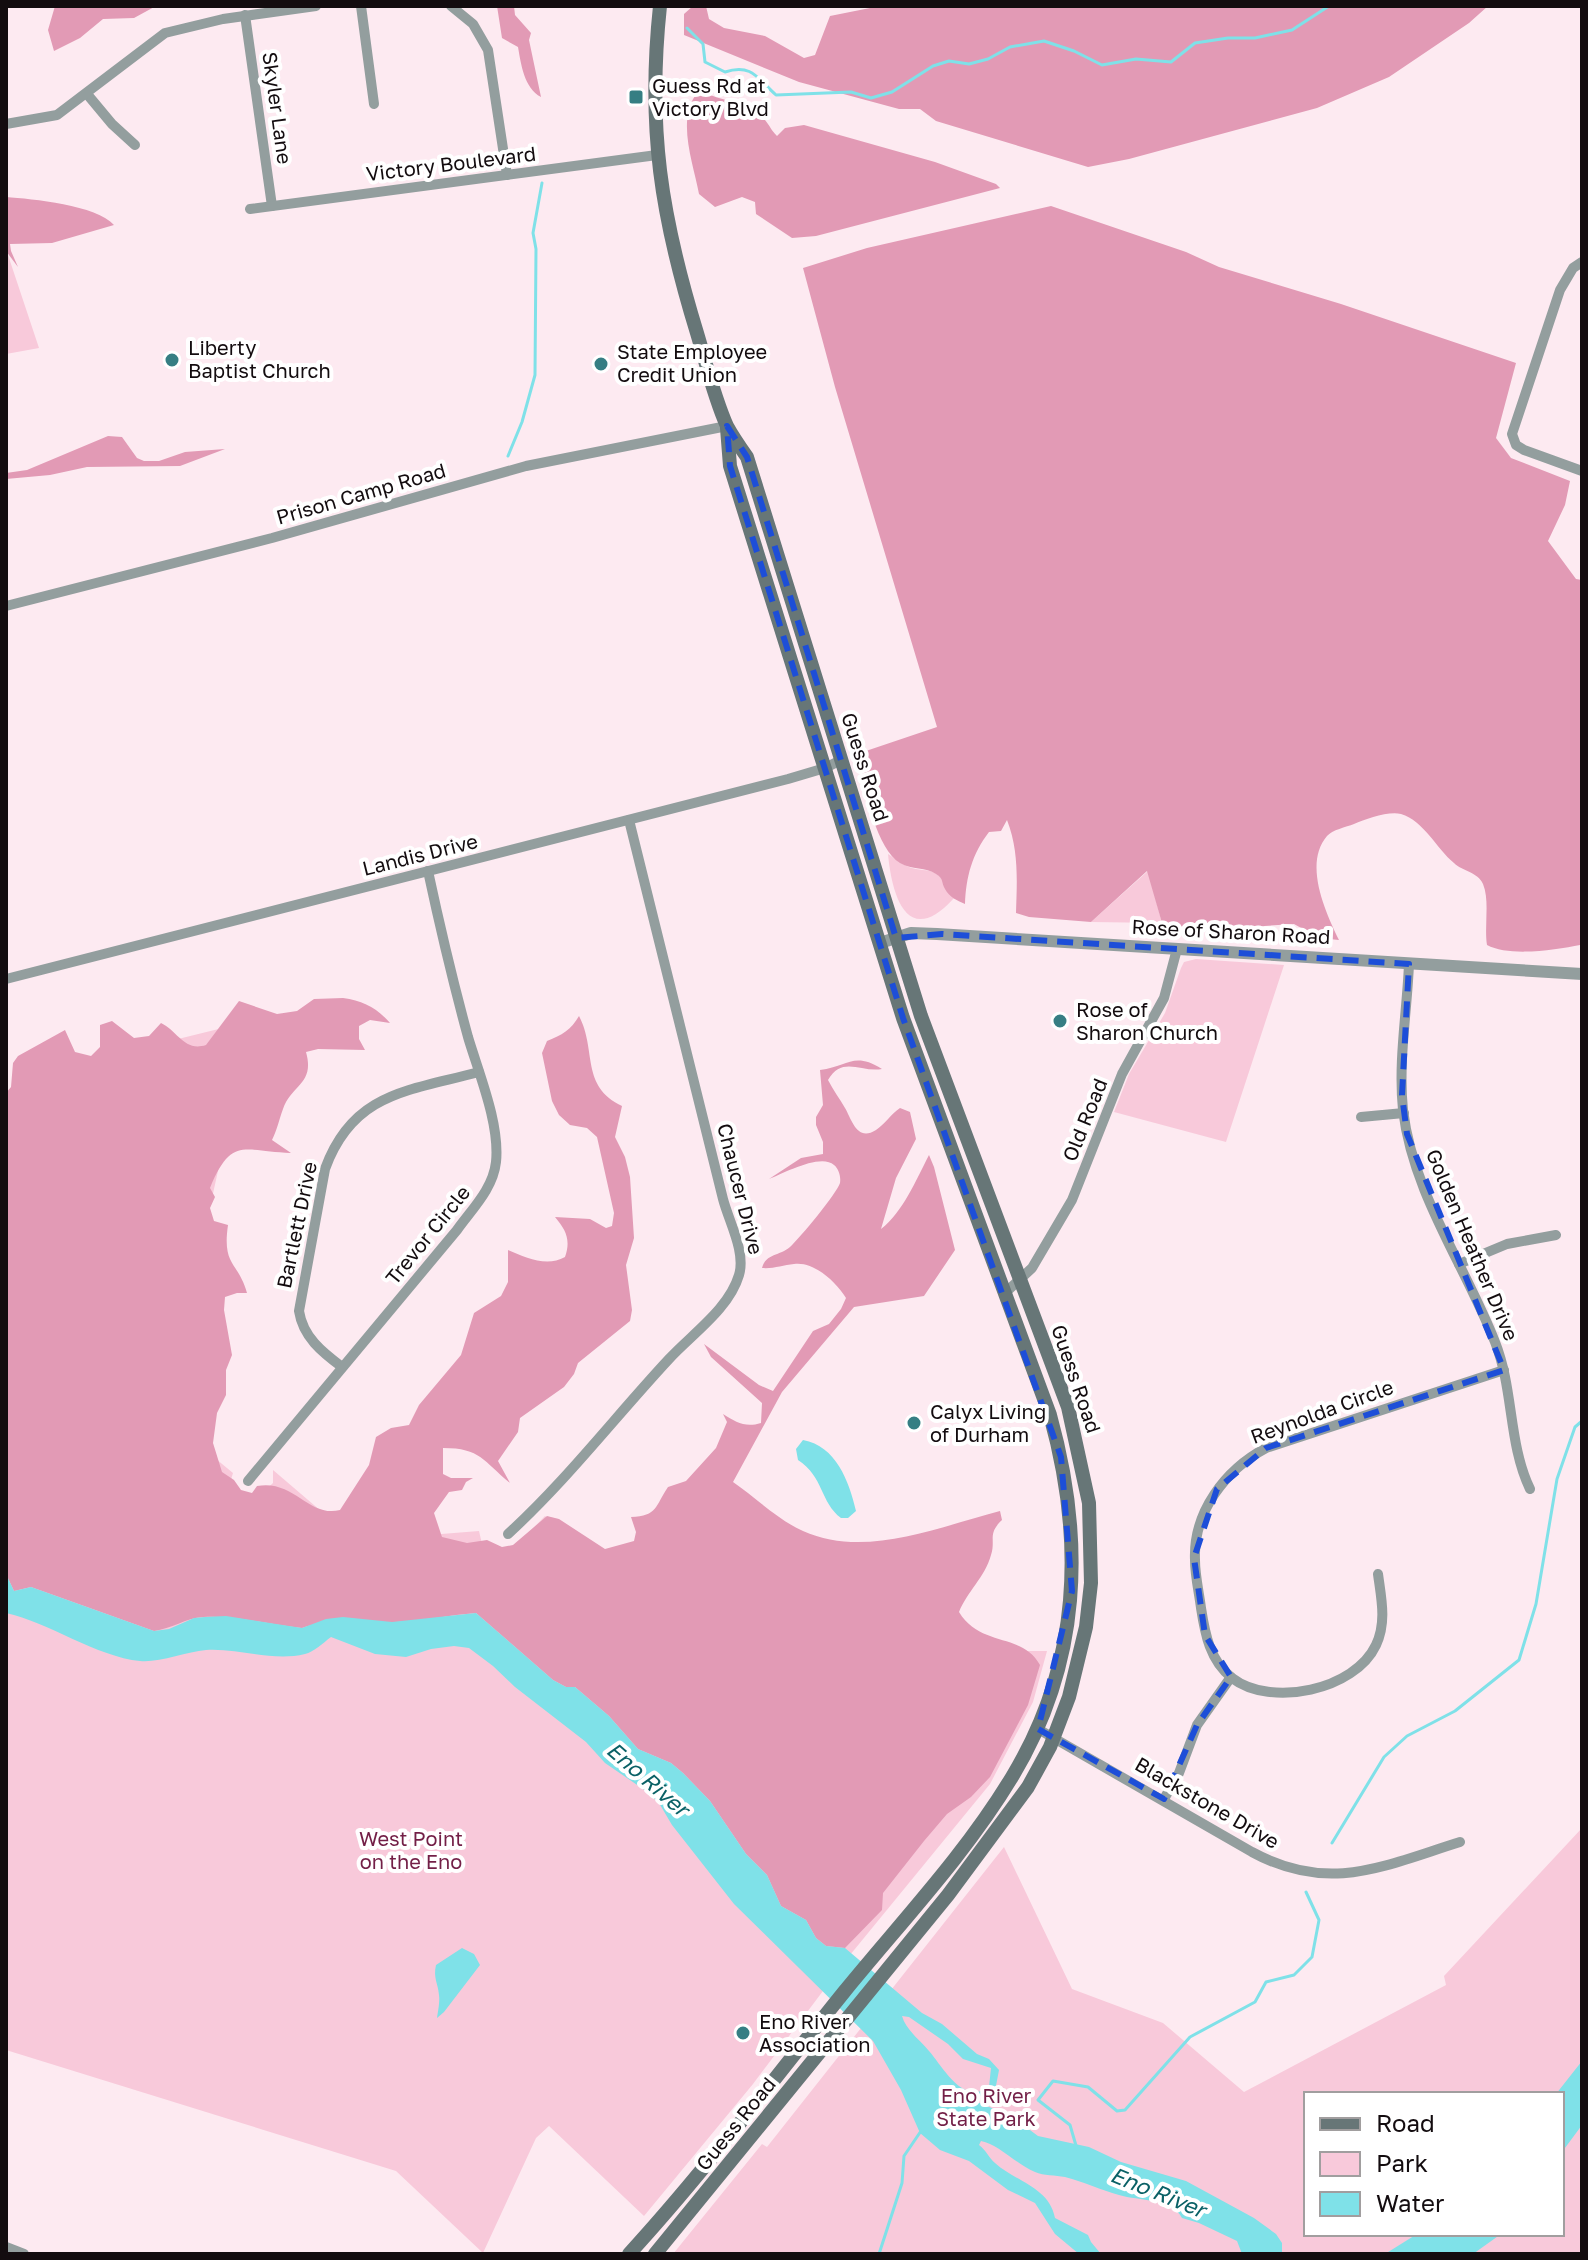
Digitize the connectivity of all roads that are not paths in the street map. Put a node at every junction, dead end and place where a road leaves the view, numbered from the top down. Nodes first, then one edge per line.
1 (316, 6) edge
2 (361, 6) edge
3 (451, 6) edge
4 (660, 6) edge
5 (245, 15) junction
6 (87, 94) junction
7 (374, 104) dead end
8 (6, 124) edge
9 (135, 145) dead end
10 (657, 155) junction
11 (507, 175) junction
12 (272, 206) junction
13 (250, 209) dead end
14 (1582, 262) edge
15 (727, 426) junction
16 (1582, 471) edge
17 (6, 606) edge
18 (841, 760) junction
19 (825, 768) junction
20 (629, 820) junction
21 (428, 871) junction
22 (896, 938) junction
23 (880, 943) junction
24 (1177, 949) junction
25 (1409, 964) junction
26 (1582, 974) edge
27 (6, 979) edge
28 (479, 1072) junction
29 (1404, 1113) junction
30 (1361, 1117) dead end
31 (1556, 1235) dead end
32 (1459, 1264) junction
33 (1020, 1279) junction
34 (1005, 1293) junction
35 (342, 1367) junction
36 (1504, 1370) junction
37 (248, 1481) dead end
38 (1530, 1489) dead end
39 (508, 1534) dead end
40 (1378, 1574) dead end
41 (1231, 1677) junction
42 (1038, 1729) junction
43 (1054, 1737) junction
44 (1164, 1799) junction
45 (1460, 1842) dead end
46 (6, 2247) edge
47 (24, 2254) edge
48 (629, 2254) edge
49 (655, 2254) edge

1 - 5 street
2 - 7 street
3 - 11 street
4 - 10 main road, Guess Road
5 - 6 street
5 - 12 street, Skyler Lane
6 - 8 street
6 - 9 street
10 - 11 street, Victory Boulevard
10 - 15 main road, Guess Road
11 - 12 street, Victory Boulevard
12 - 13 street, Victory Boulevard
14 - 16 street
15 - 17 street, Prison Camp Road
15 - 18 main road, Guess Road
15 - 19 main road, Guess Road
18 - 19 street, Landis Drive
18 - 22 main road, Guess Road
19 - 20 street, Landis Drive
19 - 23 main road, Guess Road
20 - 21 street, Landis Drive
20 - 39 street, Chaucer Drive
21 - 27 street, Landis Drive
21 - 28 street, Trevor Circle
22 - 23 street, Rose of Sharon Road
22 - 24 street, Rose of Sharon Road
22 - 33 main road, Guess Road
23 - 34 main road, Guess Road
24 - 25 street, Rose of Sharon Road
24 - 33 street, Old Road
25 - 26 street, Rose of Sharon Road
25 - 29 street, Golden Heather Drive
28 - 35 street, Trevor Circle
28 - 35 street, Bartlett Drive
29 - 30 street
29 - 32 street, Golden Heather Drive
31 - 32 street
32 - 36 street, Golden Heather Drive
33 - 34 street, Old Road
33 - 43 main road, Guess Road
34 - 42 main road, Guess Road
35 - 37 street, Trevor Circle
36 - 38 street, Golden Heather Drive
36 - 41 street, Reynolda Circle
40 - 41 street
41 - 44 street
42 - 43 street, Blackstone Drive
42 - 48 main road, Guess Road
43 - 44 street, Blackstone Drive
43 - 49 main road, Guess Road
44 - 45 street, Blackstone Drive
46 - 47 street

